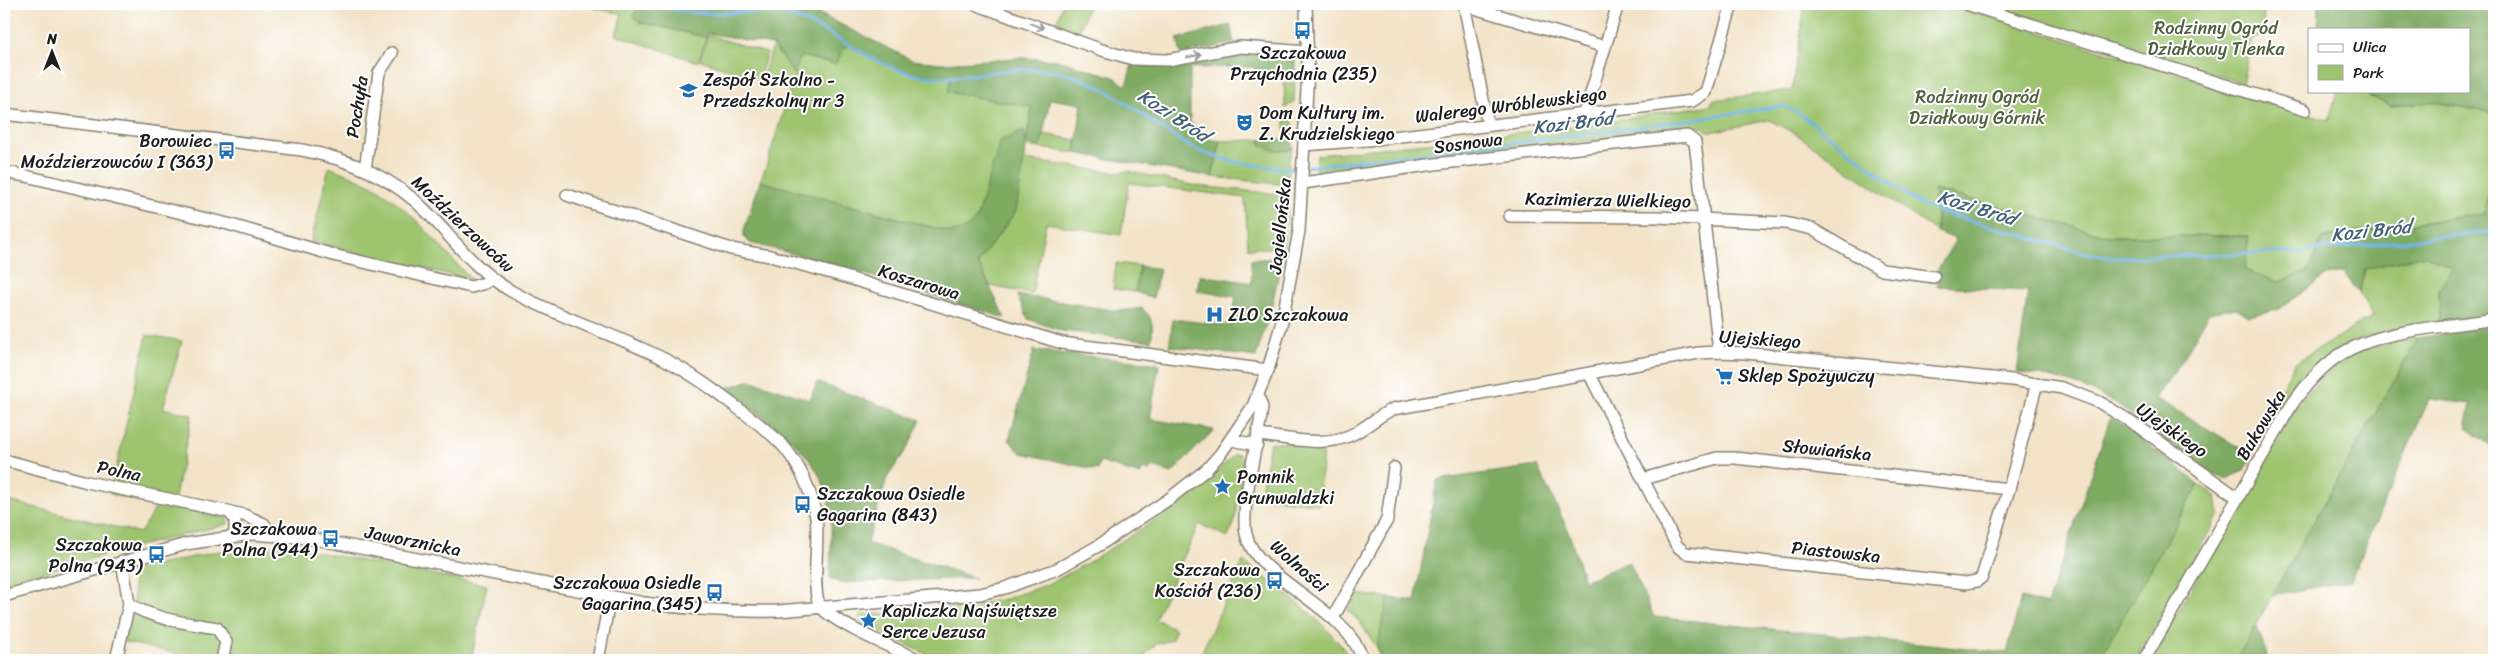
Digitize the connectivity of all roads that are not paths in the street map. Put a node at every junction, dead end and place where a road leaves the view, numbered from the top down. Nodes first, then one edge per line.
1 (975, 4) edge
2 (1306, 4) edge
3 (1464, 4) edge
4 (1618, 4) edge
5 (1732, 4) edge
6 (1966, 4) edge
7 (1605, 47) junction
8 (1308, 52) junction
9 (392, 53) dead end
10 (2305, 110) dead end
11 (1585, 113) junction
12 (4, 114) edge
13 (1488, 126) junction
14 (1695, 142) joint
15 (1304, 147) junction
16 (365, 169) junction
17 (4, 172) edge
18 (1303, 181) junction
19 (567, 195) dead end
20 (1510, 216) dead end
21 (1705, 220) junction
22 (1934, 277) dead end
23 (491, 279) junction
24 (2494, 319) edge
25 (1720, 352) junction
26 (1268, 370) junction
27 (1590, 375) junction
28 (2037, 383) junction
29 (1258, 396) junction
30 (1232, 440) junction
31 (1258, 440) junction
32 (4, 460) edge
33 (1394, 468) dead end
34 (1643, 479) junction
35 (2009, 489) junction
36 (2238, 498) junction
37 (228, 511) junction
38 (235, 535) junction
39 (272, 535) junction
40 (122, 561) junction
41 (4, 596) edge
42 (610, 597) junction
43 (130, 604) junction
44 (821, 608) junction
45 (1333, 618) junction
46 (116, 660) edge
47 (222, 660) edge
48 (598, 660) edge
49 (919, 660) edge
50 (1363, 660) edge
51 (2144, 660) edge

1 -> 8 street
2 - 8 street, Jagiellońska
3 - 7 street
3 - 13 street
4 - 7 street
5 - 11 street, Walerego Wróblewskiego
6 - 10 street
7 - 11 street
8 - 15 street, Jagiellońska
9 - 16 street, Pochyła
11 - 13 street, Walerego Wróblewskiego
12 - 16 street, Moździerzowców
13 - 15 street, Walerego Wróblewskiego
14 - 18 street, Sosnowa
14 - 21 street, Kazimierza Wielkiego
15 - 18 street, Jagiellońska
16 - 23 street, Moździerzowców
17 - 23 street
18 - 26 street, Jagiellońska
19 - 26 street, Koszarowa
20 - 21 street, Kazimierza Wielkiego
21 - 22 street, Kazimierza Wielkiego
21 - 25 street, Kazimierza Wielkiego
23 - 44 street, Moździerzowców
24 - 36 street, Bukowska
25 - 27 street, Ujejskiego
25 - 28 street, Ujejskiego
26 - 29 street, Jagiellońska
27 - 31 street, Ujejskiego
27 - 34 street, Piastowska
28 - 35 street, Piastowska
28 - 36 street, Ujejskiego
29 - 30 street, Jagiellońska
29 - 31 street, Wolności
30 - 31 street, Ujejskiego
30 - 44 street, Jagiellońska
31 - 45 street, Wolności
32 - 37 street, Polna
33 - 45 street
34 - 35 street, Słowiańska
34 - 35 street, Piastowska
36 - 51 street, Bukowska
37 - 38 street
37 - 39 street, Polna
38 - 39 street, Jaworznicka
38 - 40 street, Jaworznicka
39 - 42 street, Jaworznicka
40 - 41 street, Jaworznicka
40 - 43 street
42 - 44 street, Jaworznicka
42 - 48 street
43 - 46 street
43 - 47 street
44 - 49 street
45 - 50 street, Wolności

